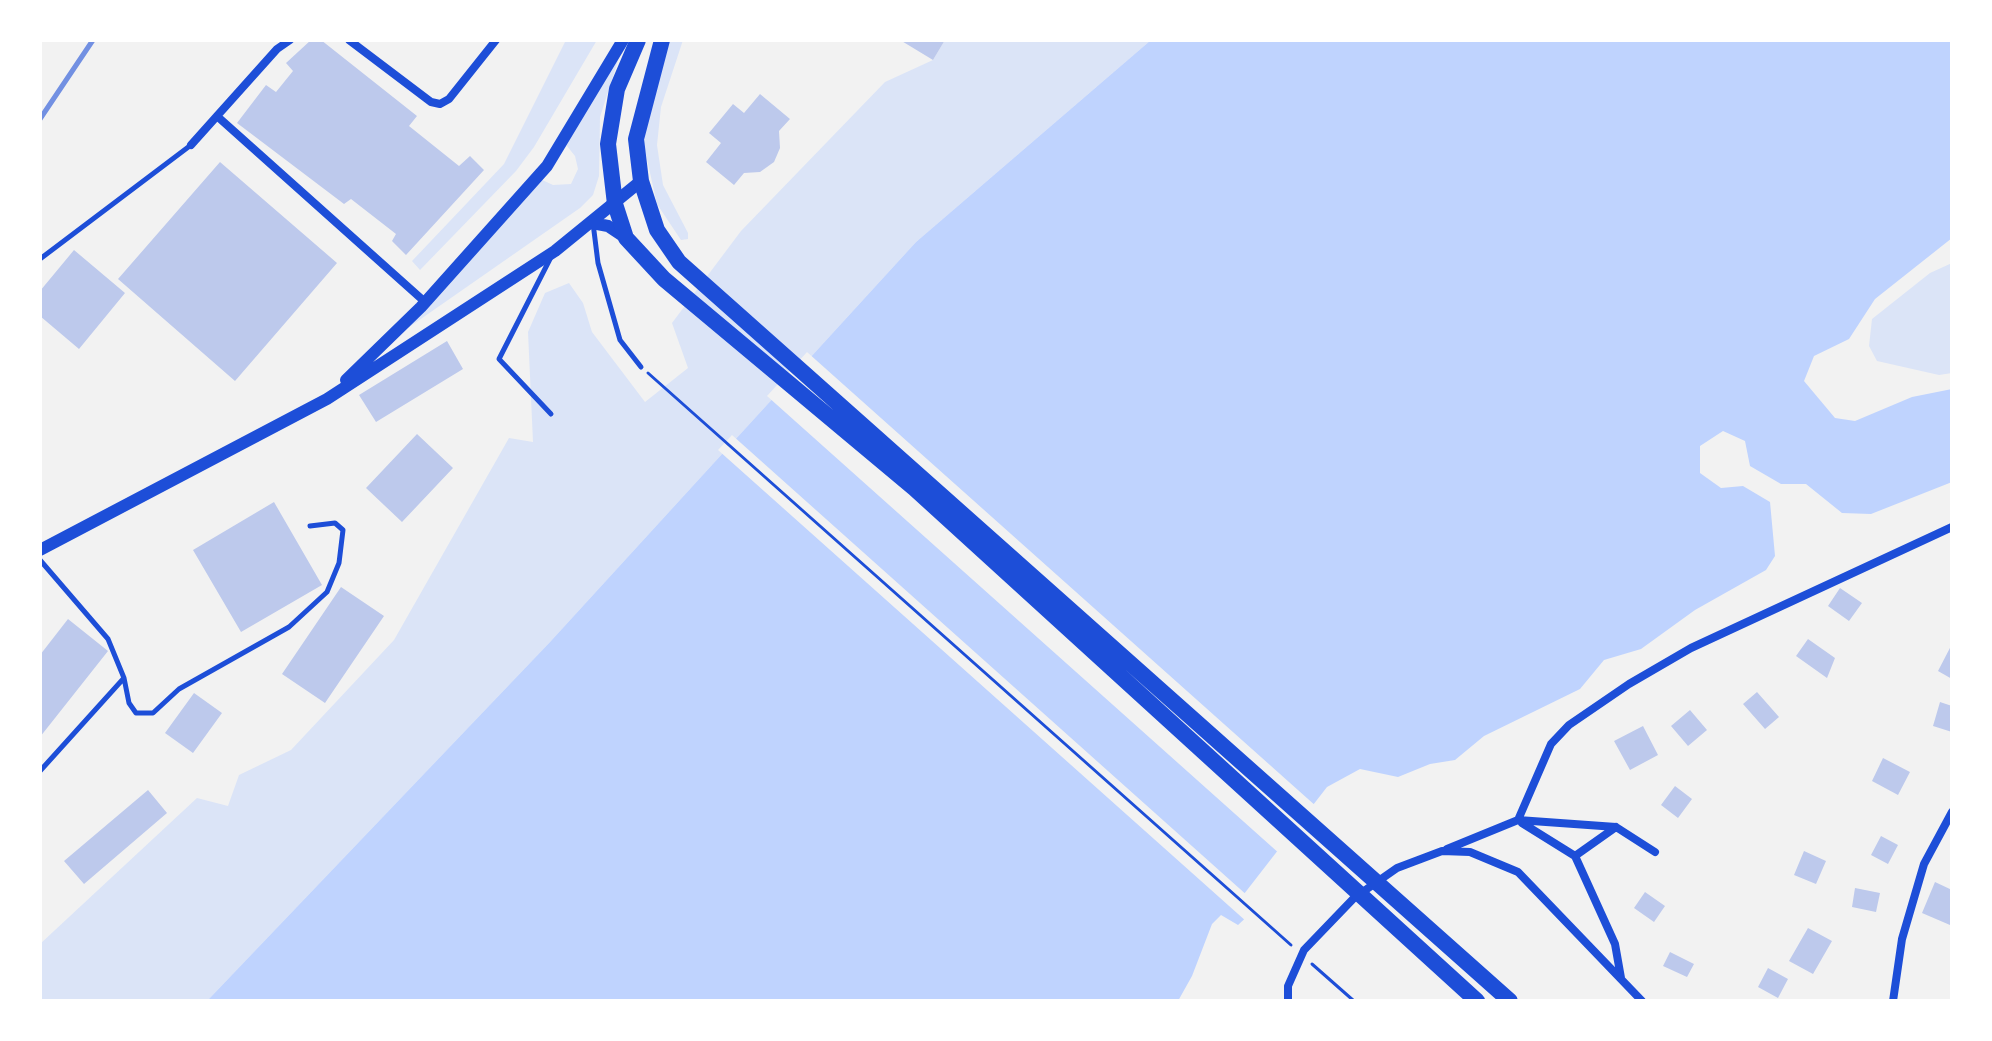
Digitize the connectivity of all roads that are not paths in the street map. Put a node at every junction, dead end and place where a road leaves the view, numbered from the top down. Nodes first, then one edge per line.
1 (290, 40) edge
2 (349, 40) edge
3 (496, 40) edge
4 (623, 40) edge
5 (638, 40) edge
6 (662, 40) edge
7 (218, 117) junction
8 (191, 145) joint
9 (641, 181) junction
10 (615, 204) junction
11 (592, 223) junction
12 (626, 238) junction
13 (555, 251) junction
14 (40, 259) edge
15 (425, 302) junction
16 (641, 367) road end
17 (327, 399) junction
18 (551, 414) dead end
19 (310, 526) dead end
20 (1952, 527) edge
21 (40, 550) edge
22 (40, 560) edge
23 (124, 678) junction
24 (40, 771) edge
25 (1952, 812) edge
26 (1518, 820) junction
27 (1616, 827) junction
28 (1442, 851) junction
29 (1655, 852) dead end
30 (1575, 856) junction
31 (1621, 979) junction
32 (1288, 1001) edge
33 (1477, 1001) edge
34 (1510, 1001) edge
35 (1642, 1001) edge
36 (1893, 1001) edge

1 - 7 street
2 - 3 street
4 - 15 street
5 - 10 main road
6 - 9 main road
7 - 8 street
7 - 15 street
8 - 14 lane
9 - 10 street
9 - 34 main road
10 - 11 street
10 - 12 main road
11 - 12 street
11 - 13 street
11 - 16 lane
12 - 33 main road
13 - 17 street
13 - 18 lane
15 - 17 street
17 - 21 street
19 - 23 lane
20 - 26 street
22 - 23 lane
23 - 24 lane
25 - 36 street
26 - 27 street
26 - 28 street
26 - 30 street
27 - 29 street
27 - 30 street
28 - 31 street
28 - 32 street
30 - 31 street
31 - 35 street

